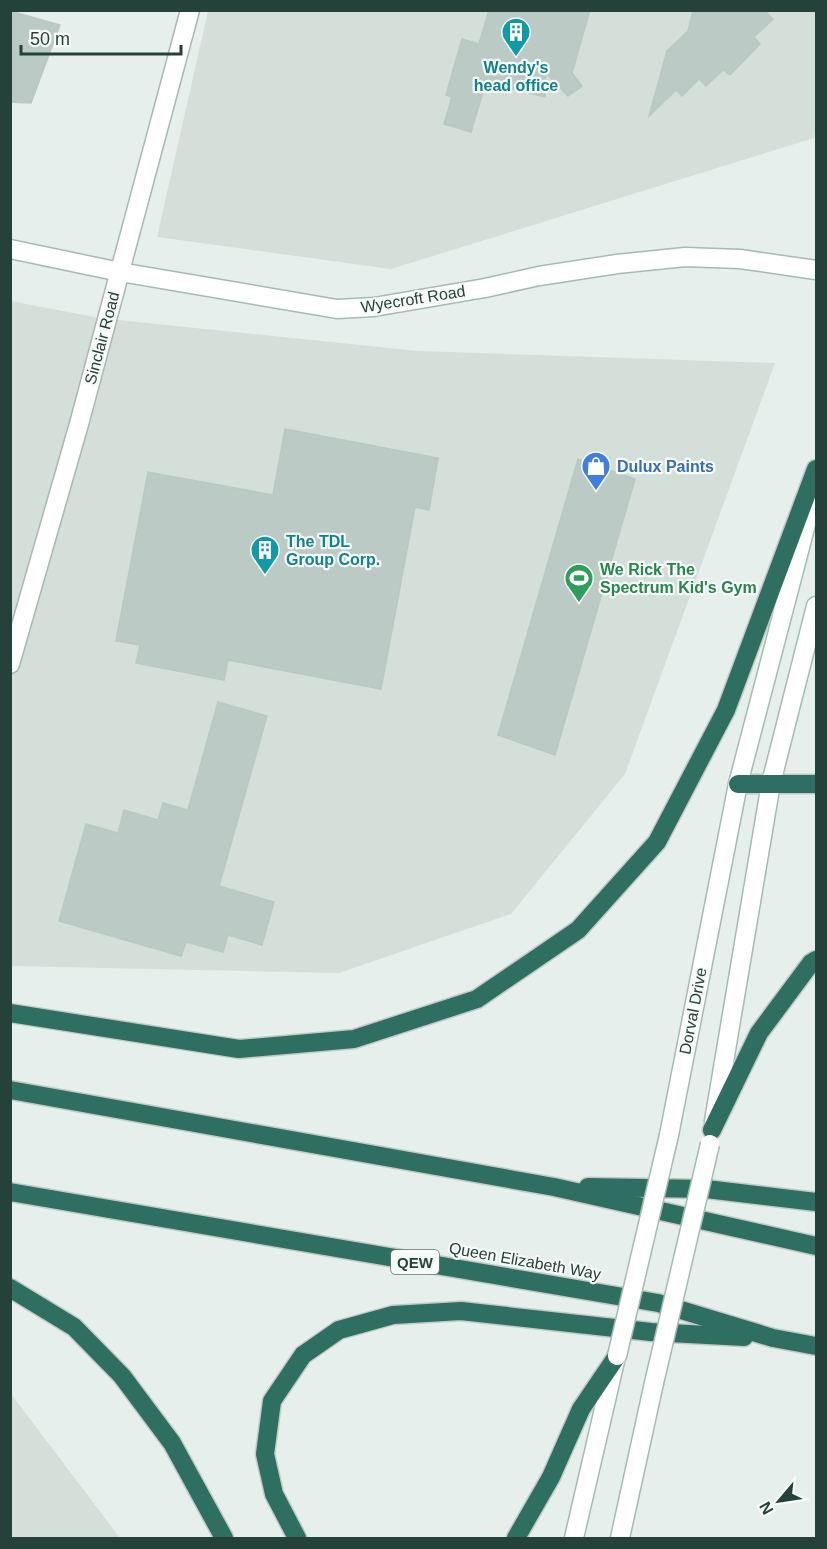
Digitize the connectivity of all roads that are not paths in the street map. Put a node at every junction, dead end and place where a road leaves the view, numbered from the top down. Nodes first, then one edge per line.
1 (190, 10) edge
2 (10, 249) edge
3 (816, 270) edge
4 (120, 272) junction
5 (816, 469) edge
6 (816, 485) edge
7 (816, 606) edge
8 (10, 664) edge
9 (771, 783) junction
10 (738, 784) junction
11 (816, 784) edge
12 (816, 960) edge
13 (10, 1013) edge
14 (10, 1090) edge
15 (711, 1137) junction
16 (554, 1187) junction
17 (10, 1192) edge
18 (816, 1202) edge
19 (816, 1246) edge
20 (10, 1288) edge
21 (773, 1338) junction
22 (816, 1346) edge
23 (617, 1356) junction
24 (224, 1539) edge
25 (297, 1539) edge
26 (516, 1539) edge
27 (574, 1539) edge
28 (620, 1539) edge

1 - 4 main road, Sinclair Road
2 - 4 main road, Wyecroft Road
3 - 4 main road, Wyecroft Road
4 - 8 main road, Sinclair Road
5 - 13 highway
6 - 10 main road, Dorval Drive
7 - 9 main road
9 - 10 highway
9 - 11 highway
9 - 15 main road
10 - 23 main road, Dorval Drive, bridge
12 - 15 highway
14 - 16 highway
15 - 28 main road, bridge
16 - 18 highway
16 - 19 highway
17 - 21 highway, Queen Elizabeth Way / QEW
20 - 24 highway
21 - 22 highway, Queen Elizabeth Way / QEW
21 - 25 highway
23 - 26 highway
23 - 27 main road, Dorval Drive

